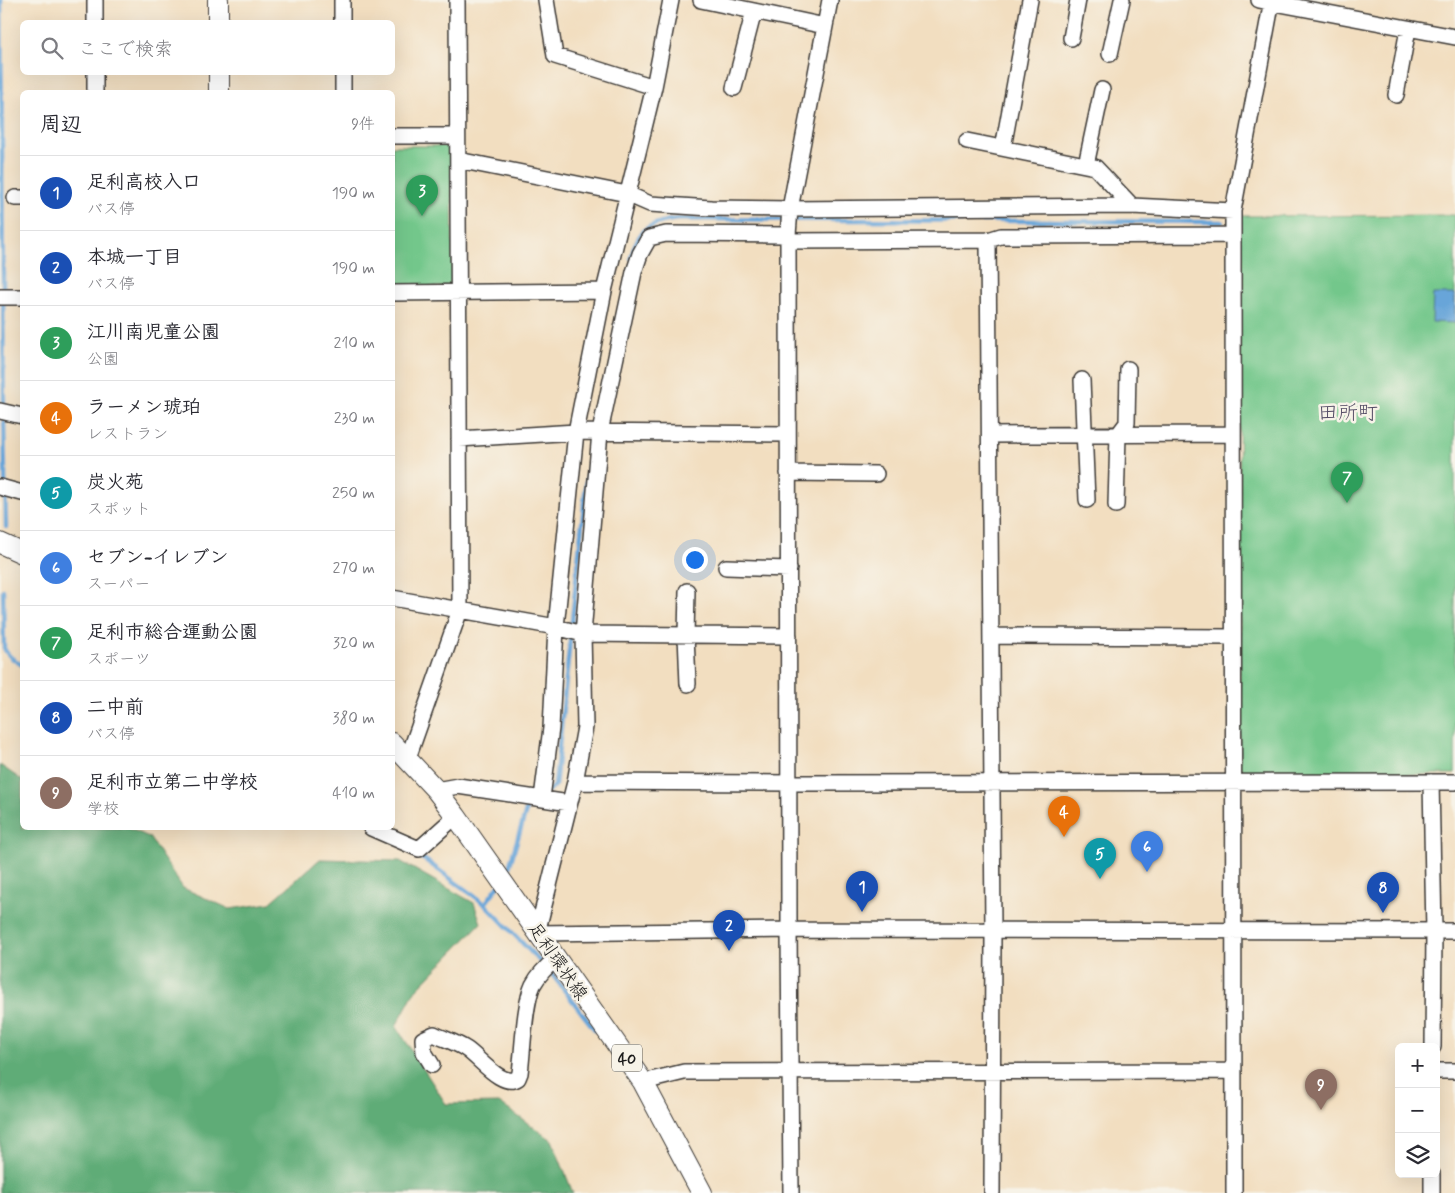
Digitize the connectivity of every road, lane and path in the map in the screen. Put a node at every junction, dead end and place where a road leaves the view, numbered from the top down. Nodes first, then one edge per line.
1 (94, 0) edge
2 (218, 0) edge
3 (342, 0) edge
4 (457, 0) edge
5 (546, 0) edge
6 (671, 0) edge
7 (701, 0) edge
8 (830, 0) edge
9 (1030, 0) edge
10 (1078, 0) edge
11 (1122, 0) edge
12 (1267, 1) edge
13 (754, 11) junction
14 (95, 20) edge
15 (218, 20) edge
16 (342, 20) edge
17 (825, 26) junction
18 (1408, 29) junction
19 (1455, 37) edge
20 (1071, 38) dead end
21 (1110, 54) dead end
22 (95, 75) edge
23 (219, 75) edge
24 (343, 75) edge
25 (654, 87) junction
26 (734, 88) dead end
27 (96, 90) edge
28 (219, 90) edge
29 (343, 90) edge
30 (1102, 90) dead end
31 (1396, 95) dead end
32 (395, 136) edge
33 (458, 136) junction
34 (967, 141) dead end
35 (1003, 148) junction
36 (458, 160) junction
37 (1086, 165) junction
38 (627, 194) junction
39 (1132, 206) junction
40 (790, 209) junction
41 (1232, 211) junction
42 (1233, 235) junction
43 (788, 238) junction
44 (988, 240) junction
45 (604, 291) junction
46 (458, 292) junction
47 (395, 293) edge
48 (1128, 369) dead end
49 (1082, 380) dead end
50 (576, 432) junction
51 (600, 432) junction
52 (788, 434) junction
53 (1233, 434) junction
54 (990, 435) junction
55 (1084, 435) junction
56 (1118, 435) junction
57 (459, 439) junction
58 (788, 473) junction
59 (876, 474) dead end
60 (1087, 500) dead end
61 (1116, 505) dead end
62 (0, 543) edge
63 (20, 552) edge
64 (726, 566) dead end
65 (789, 568) junction
66 (687, 591) dead end
67 (395, 599) edge
68 (460, 610) junction
69 (556, 627) junction
70 (583, 634) junction
71 (686, 635) junction
72 (789, 636) junction
73 (991, 636) junction
74 (1233, 637) junction
75 (688, 684) dead end
76 (395, 746) edge
77 (408, 758) junction
78 (575, 782) junction
79 (1431, 782) junction
80 (1455, 782) edge
81 (789, 783) junction
82 (992, 783) junction
83 (1234, 783) junction
84 (436, 790) junction
85 (542, 798) junction
86 (569, 803) junction
87 (456, 816) junction
88 (375, 830) edge
89 (789, 930) junction
90 (994, 931) junction
91 (1434, 931) junction
92 (1455, 931) edge
93 (537, 932) junction
94 (1233, 932) junction
95 (549, 965) junction
96 (1433, 1043) edge
97 (432, 1065) dead end
98 (790, 1071) junction
99 (1234, 1071) junction
100 (1440, 1071) edge
101 (1455, 1071) edge
102 (992, 1072) junction
103 (643, 1082) junction
104 (1432, 1178) edge
105 (702, 1193) edge
106 (791, 1193) edge
107 (992, 1193) edge
108 (1234, 1193) edge
109 (1432, 1193) edge

1 - 14 street
2 - 15 main road
3 - 16 street
4 - 33 street
5 - 25 street
6 - 25 street
7 - 13 street
8 - 17 street
9 - 35 street
10 - 20 street
11 - 21 street
12 - 18 street
12 - 41 street
13 - 17 street
13 - 26 street
17 - 40 street
18 - 19 street
18 - 31 street
22 - 27 street
23 - 28 main road
24 - 29 street
25 - 38 street
30 - 37 street
32 - 33 street
33 - 36 street
34 - 35 street
35 - 37 street
36 - 38 street
36 - 46 street
37 - 39 street
38 - 40 street
38 - 45 street
39 - 40 street
39 - 41 street
40 - 43 street
41 - 42 street
42 - 44 street
42 - 53 street
43 - 44 street
43 - 51 street
43 - 52 street
44 - 54 street
45 - 46 street
45 - 50 street
46 - 47 street
46 - 57 street
48 - 56 street
49 - 55 street
50 - 51 street
50 - 57 street
50 - 69 street
51 - 52 street
51 - 70 street
52 - 58 street
53 - 56 street
53 - 74 street
54 - 55 street
54 - 73 street
55 - 56 street
55 - 60 street
56 - 61 street
57 - 68 street
58 - 59 street
58 - 65 street
62 - 63 main road
64 - 65 street
65 - 72 street
66 - 71 street
67 - 68 street
68 - 69 street
68 - 77 street
69 - 70 street
69 - 85 street
70 - 71 street
70 - 78 street
71 - 72 street
71 - 75 street
72 - 81 street
73 - 74 street
73 - 82 street
74 - 83 street
76 - 77 main road, 足利環状線 / 40
77 - 84 main road, 足利環状線 / 40
78 - 81 street
78 - 86 street
79 - 80 street
79 - 83 street
79 - 91 street
81 - 82 street
81 - 89 street
82 - 83 street
82 - 90 street
83 - 94 street
84 - 85 street
84 - 87 main road, 足利環状線 / 40
85 - 86 street
86 - 93 street
87 - 88 street
87 - 93 main road, 足利環状線 / 40
89 - 90 street
89 - 93 street
89 - 98 street
90 - 94 street
90 - 102 street
91 - 92 street
91 - 94 street
91 - 96 street
93 - 95 main road, 足利環状線 / 40
94 - 99 street
95 - 97 street
95 - 103 main road, 足利環状線 / 40
98 - 102 street
98 - 103 street
98 - 106 street
99 - 102 street
99 - 108 street
100 - 101 street
102 - 107 street
103 - 105 main road, 足利環状線 / 40
104 - 109 street

